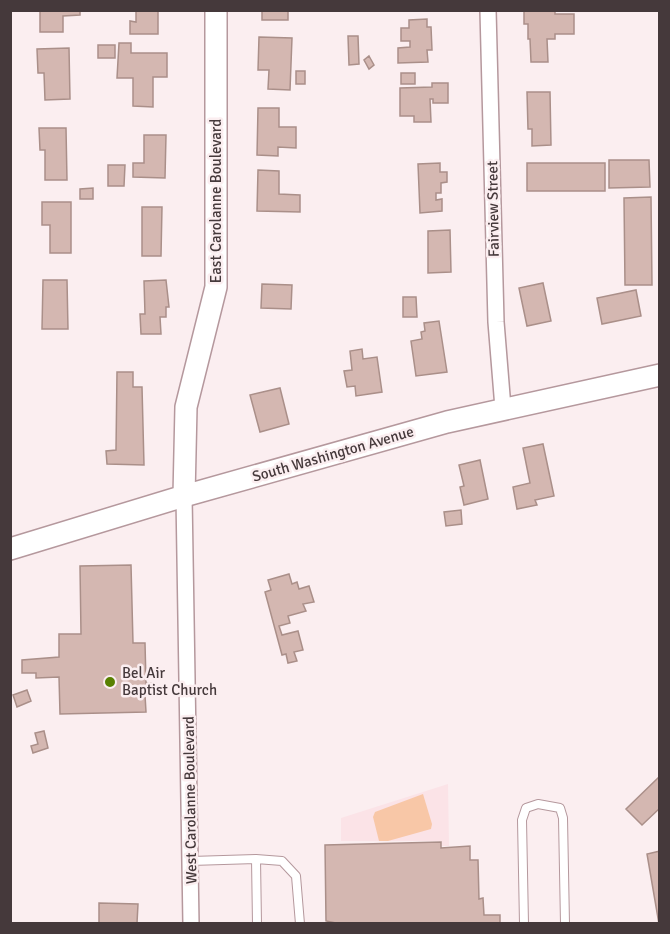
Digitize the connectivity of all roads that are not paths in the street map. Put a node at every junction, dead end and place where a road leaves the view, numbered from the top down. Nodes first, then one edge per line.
1 (216, 10) edge
2 (488, 10) edge
3 (660, 375) edge
4 (503, 408) junction
5 (184, 496) junction
6 (10, 549) edge
7 (256, 859) junction
8 (191, 861) junction
9 (191, 924) edge
10 (257, 924) edge
11 (300, 924) edge
12 (524, 924) edge
13 (565, 924) edge

1 - 5 street, East Carolanne Boulevard
2 - 4 street, Fairview Street
3 - 4 street, South Washington Avenue
4 - 5 street, South Washington Avenue
5 - 6 street, South Washington Avenue
5 - 8 street, West Carolanne Boulevard
7 - 8 lane
7 - 10 lane
7 - 11 lane
8 - 9 street, West Carolanne Boulevard
12 - 13 lane

